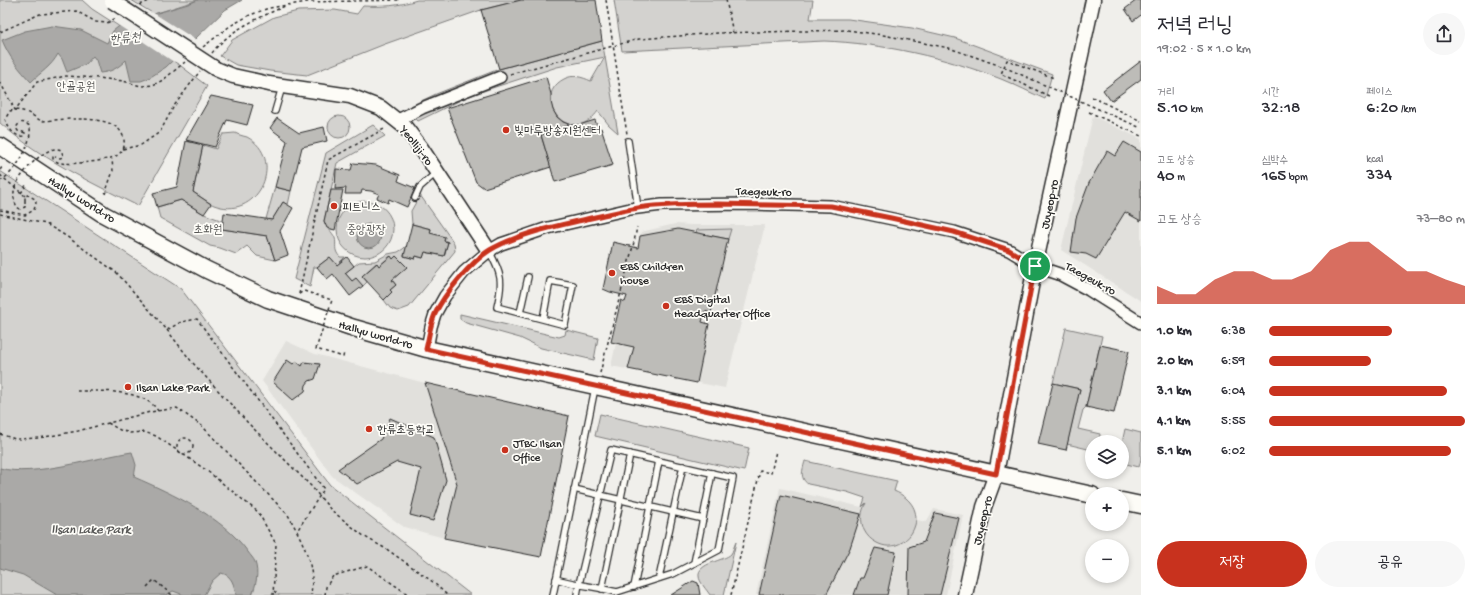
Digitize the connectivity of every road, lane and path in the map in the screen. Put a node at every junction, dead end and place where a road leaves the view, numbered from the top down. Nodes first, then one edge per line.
1 (112, 0) edge
2 (151, 0) edge
3 (606, 0) edge
4 (726, 0) edge
5 (1094, 0) edge
6 (138, 7) dead end
7 (119, 16) dead end
8 (0, 32) edge
9 (733, 33) junction
10 (613, 45) junction
11 (1004, 67) junction
12 (503, 76) joint
13 (1054, 78) dead end
14 (0, 82) edge
15 (283, 85) junction
16 (1049, 96) dead end
17 (1092, 97) dead end
18 (15, 110) junction
19 (275, 111) dead end
20 (1089, 112) dead end
21 (398, 120) junction
22 (1141, 121) edge
23 (1141, 128) edge
24 (384, 129) dead end
25 (1141, 136) edge
26 (629, 140) joint
27 (0, 146) edge
28 (112, 159) junction
29 (2, 167) dead end
30 (0, 170) edge
31 (437, 172) junction
32 (0, 175) edge
33 (4, 178) junction
34 (0, 181) edge
35 (27, 184) dead end
36 (15, 187) junction
37 (21, 193) junction
38 (105, 194) dead end
39 (25, 196) junction
40 (415, 198) dead end
41 (638, 208) junction
42 (0, 210) edge
43 (0, 214) edge
44 (636, 226) dead end
45 (489, 251) junction
46 (1035, 266) junction
47 (528, 277) dead end
48 (520, 314) junction
49 (543, 319) junction
50 (1141, 323) edge
51 (167, 330) junction
52 (426, 349) junction
53 (344, 353) dead end
54 (598, 380) junction
55 (77, 391) dead end
56 (158, 410) junction
57 (108, 423) junction
58 (0, 434) edge
59 (776, 451) dead end
60 (180, 453) junction
61 (630, 454) junction
62 (659, 461) junction
63 (683, 466) junction
64 (712, 473) junction
65 (996, 474) junction
66 (574, 490) junction
67 (1085, 493) edge
68 (599, 495) junction
69 (320, 497) junction
70 (620, 500) junction
71 (1129, 502) edge
72 (1141, 505) edge
73 (650, 507) junction
74 (673, 512) junction
75 (703, 519) junction
76 (297, 531) junction
77 (694, 563) junction
78 (659, 578) junction
79 (556, 579) junction
80 (579, 584) junction
81 (634, 586) junction
82 (147, 587) dead end
83 (602, 589) junction
84 (274, 591) junction
85 (172, 595) edge
86 (273, 595) edge
87 (279, 595) edge
88 (311, 595) edge
89 (325, 595) edge
90 (408, 595) edge
91 (447, 595) edge
92 (553, 595) edge
93 (577, 595) edge
94 (731, 595) edge
95 (965, 595) edge

1 - 15 street, Yeolliji-ro, bridge
2 - 6 path
3 - 10 path
4 - 9 path
5 - 46 street, Juyeop-ro
7 - 8 path
9 - 10 path
9 - 11 path
10 - 12 path
10 - 26 path
11 - 13 path
11 - 16 path
11 - 23 path, bridge
12 - 21 street
14 - 18 path
15 - 19 lane
15 - 21 street, Yeolliji-ro
17 - 22 path
18 - 28 path
18 - 33 path, bridge
20 - 25 path
21 - 31 street, Yeolliji-ro
24 - 53 path, bridge
26 - 41 lane
27 - 52 main road, Hallyu world-ro
28 - 36 path, bridge
28 - 38 path
29 - 30 path
31 - 40 lane
31 - 45 street, Yeolliji-ro
32 - 33 path
33 - 34 path, bridge
33 - 36 path
35 - 37 path
36 - 37 path
36 - 39 path, bridge
37 - 39 path
39 - 42 path
41 - 45 street, Taegeuk-ro
41 - 46 street, Taegeuk-ro
43 - 51 path
44 - 54 path
45 - 48 lane
45 - 52 street, Taegeuk-ro
46 - 50 street, Taegeuk-ro
46 - 65 street, Juyeop-ro
47 - 48 lane
48 - 49 lane
49 - 49 lane
51 - 69 path
51 - 69 path
52 - 54 main road, Hallyu world-ro
54 - 65 main road, Hallyu world-ro
54 - 66 lane
55 - 56 path
56 - 57 path
56 - 76 path
57 - 58 path
57 - 60 path
59 - 94 path
60 - 60 path
60 - 84 path
61 - 62 lane
61 - 68 lane
61 - 70 lane
62 - 63 lane
62 - 73 lane
63 - 64 lane
63 - 74 lane
64 - 75 lane
64 - 77 lane
65 - 67 main road, Hallyu world-ro
65 - 95 street, Juyeop-ro
66 - 68 lane
66 - 79 lane
68 - 70 lane
68 - 80 lane
69 - 76 path
69 - 91 path
70 - 73 lane
70 - 83 lane
71 - 72 main road
73 - 74 lane
73 - 81 lane
74 - 75 lane
74 - 78 lane
75 - 77 lane
76 - 88 path
77 - 78 lane
78 - 81 lane
79 - 80 lane
79 - 92 lane
80 - 83 lane
80 - 93 lane
81 - 83 lane
82 - 85 path
84 - 86 path
84 - 87 path
89 - 90 path

